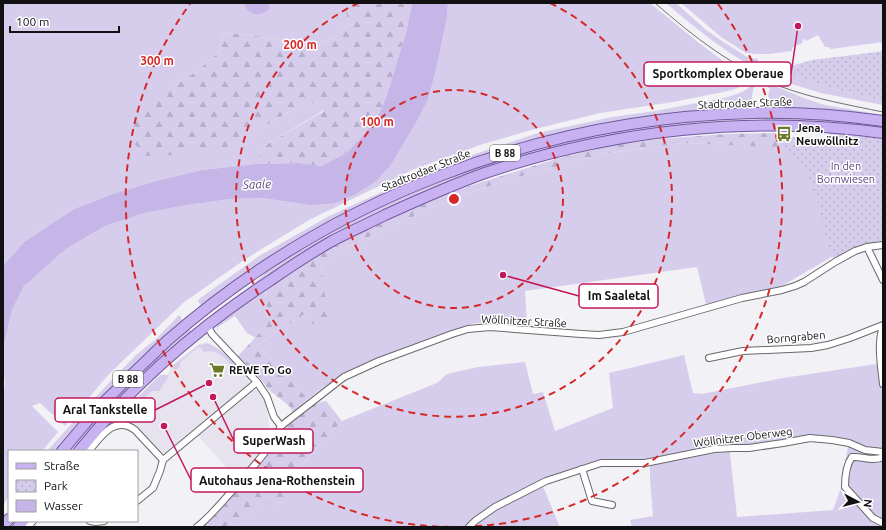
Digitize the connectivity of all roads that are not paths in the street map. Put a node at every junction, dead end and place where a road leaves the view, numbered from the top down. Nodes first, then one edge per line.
1 (883, 120) edge
2 (883, 133) edge
3 (883, 245) edge
4 (867, 247) junction
5 (883, 280) edge
6 (200, 313) junction
7 (207, 325) junction
8 (883, 326) edge
9 (709, 358) dead end
10 (257, 382) junction
11 (883, 384) edge
12 (281, 426) junction
13 (63, 450) edge
14 (80, 450) edge
15 (90, 450) edge
16 (883, 452) edge
17 (883, 458) edge
18 (163, 460) junction
19 (582, 468) junction
20 (138, 500) edge
21 (612, 504) dead end
22 (883, 523) edge
23 (197, 527) edge
24 (469, 527) edge

1 - 6 main road, Stadtrodaer Straße / B 88
2 - 7 main road, Stadtrodaer Straße / B 88
3 - 4 street, Wöllnitzer Straße
4 - 5 street
4 - 12 street, Wöllnitzer Straße
6 - 7 main road
6 - 13 main road, Stadtrodaer Straße / B 88
7 - 10 street
7 - 14 main road, Stadtrodaer Straße / B 88
8 - 9 street, Borngraben
8 - 11 street, Borngraben
10 - 12 street
10 - 18 street
12 - 23 street, Wöllnitzer Straße
15 - 18 street
16 - 19 street, Wöllnitzer Oberweg
17 - 22 street
18 - 20 street
19 - 21 street
19 - 24 street, Wöllnitzer Oberweg

